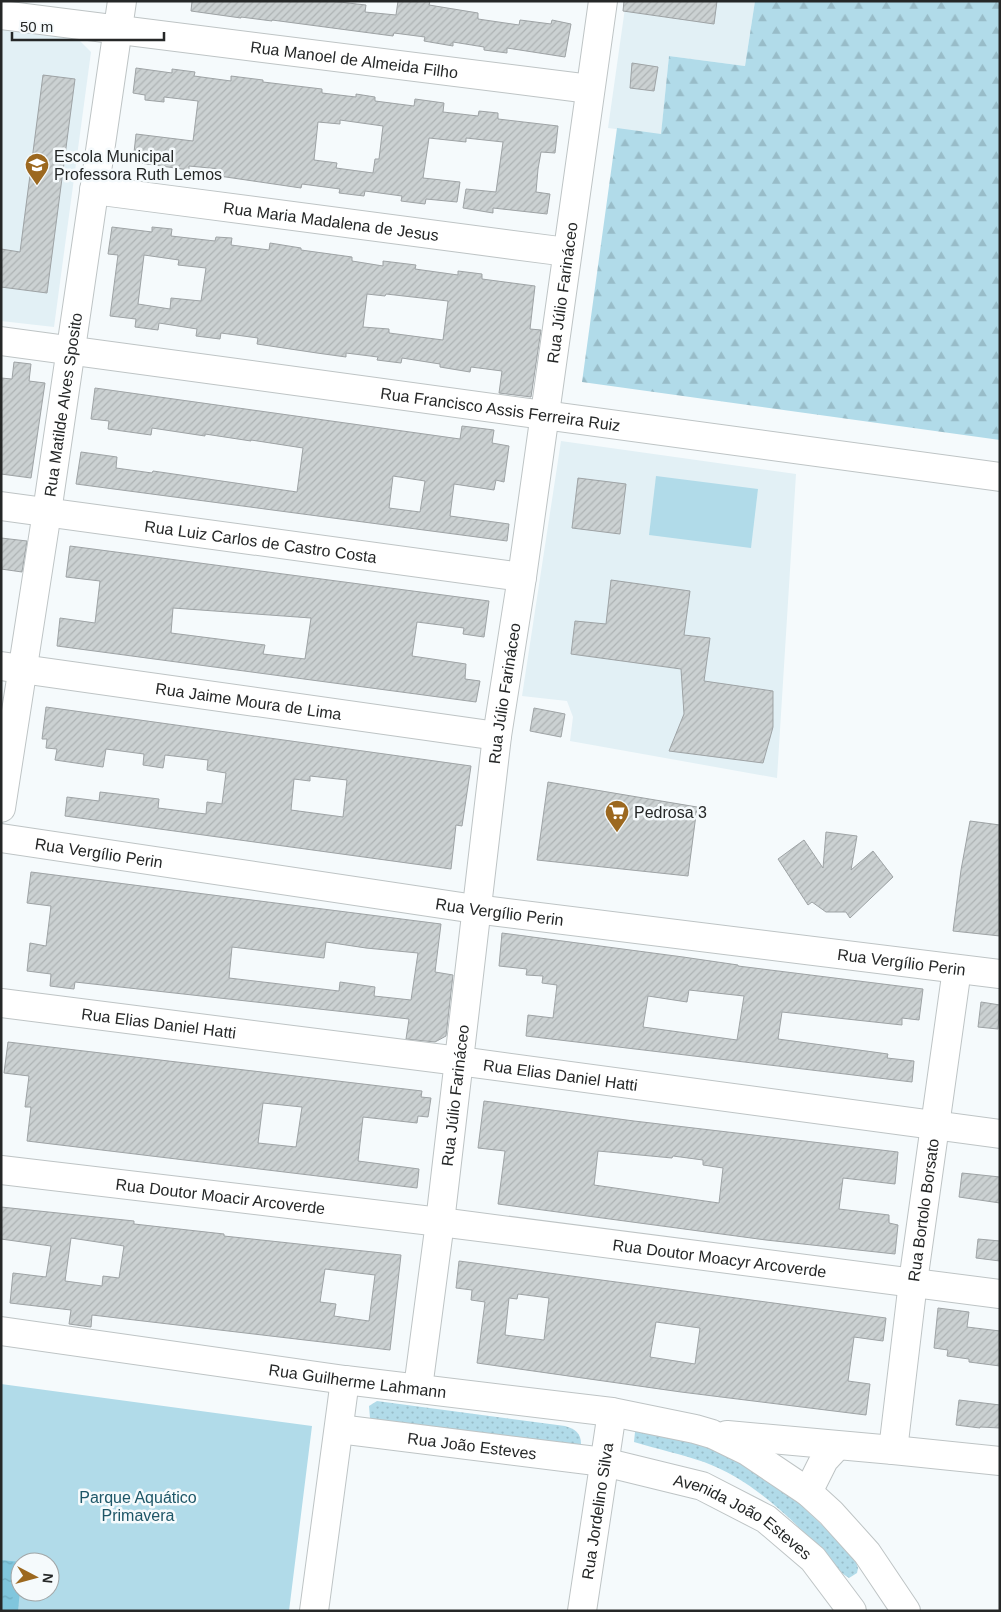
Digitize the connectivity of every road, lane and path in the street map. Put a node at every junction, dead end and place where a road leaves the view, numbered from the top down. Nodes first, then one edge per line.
1 (122, 1) edge
2 (603, 1) edge
3 (1, 15) edge
4 (118, 30) junction
5 (590, 89) junction
6 (94, 190) junction
7 (568, 252) junction
8 (1, 340) edge
9 (72, 350) junction
10 (544, 415) junction
11 (1000, 477) edge
12 (1, 506) edge
13 (47, 512) junction
14 (522, 577) junction
15 (12, 668) edge
16 (497, 736) junction
17 (1, 808) edge
18 (1, 838) edge
19 (475, 909) junction
20 (957, 969) junction
21 (1000, 974) edge
22 (1, 1003) edge
23 (459, 1061) junction
24 (936, 1126) junction
25 (1000, 1134) edge
26 (1, 1170) edge
27 (440, 1222) junction
28 (913, 1282) junction
29 (1000, 1294) edge
30 (1, 1331) edge
31 (345, 1380) junction
32 (418, 1388) junction
33 (612, 1412) junction
34 (339, 1429) junction
35 (712, 1434) junction
36 (837, 1446) junction
37 (893, 1450) junction
38 (1000, 1461) edge
39 (604, 1462) junction
40 (808, 1492) junction
41 (314, 1611) edge
42 (582, 1611) edge
43 (852, 1611) edge
44 (906, 1611) edge

1 - 4 street, Rua Matilde Alves Sposito
2 - 5 street, Rua Júlio Farináceo
3 - 4 street, Rua Manoel de Almeida Filho
4 - 5 street, Rua Manoel de Almeida Filho
4 - 6 street, Rua Matilde Alves Sposito
5 - 7 street, Rua Júlio Farináceo
6 - 7 street, Rua Maria Madalena de Jesus
6 - 9 street, Rua Matilde Alves Sposito
7 - 10 street, Rua Júlio Farináceo
8 - 9 street, Rua Francisco Assis Ferreira Ruiz
9 - 10 street, Rua Francisco Assis Ferreira Ruiz
9 - 13 street, Rua Matilde Alves Sposito
10 - 11 street, Rua Francisco Assis Ferreira Ruiz
10 - 14 street, Rua Júlio Farináceo
12 - 13 street, Rua Luiz Carlos de Castro Costa
13 - 14 street, Rua Luiz Carlos de Castro Costa
13 - 15 street, Rua Matilde Alves Sposito
14 - 16 street, Rua Júlio Farináceo
15 - 16 street, Rua Jaime Moura de Lima
15 - 17 street, Rua Matilde Alves Sposito
16 - 19 street, Rua Júlio Farináceo
18 - 19 street, Rua Vergílio Perin
19 - 20 street, Rua Vergílio Perin
19 - 23 street, Rua Júlio Farináceo
20 - 21 street, Rua Vergílio Perin
20 - 24 street, Rua Bortolo Borsato
22 - 23 street, Rua Elias Daniel Hatti
23 - 24 street, Rua Elias Daniel Hatti
23 - 27 street, Rua Júlio Farináceo
24 - 25 street, Rua Elias Daniel Hatti
24 - 28 street, Rua Bortolo Borsato
26 - 27 street, Rua Doutor Moacir Arcoverde
27 - 28 street, Rua Doutor Moacyr Arcoverde
27 - 32 street, Rua Júlio Farináceo
28 - 29 street, Rua Doutor Moacyr Arcoverde
28 - 37 street, Rua Bortolo Borsato
30 - 31 street, Rua Guilherme Lahmann
31 - 32 street, Rua Guilherme Lahmann
31 - 34 street
32 - 33 street, Rua Guilherme Lahmann
33 - 35 street, Rua Guilherme Lahmann
33 - 39 street, Rua Jordelino Silva
34 - 39 street, Rua João Esteves
34 - 41 street
35 - 36 street, Rua Guilherme Lahmann
35 - 40 street, Rua Guilherme Lahmann
36 - 37 street, Rua Guilherme Lahmann
36 - 40 street
37 - 38 street, Rua Guilherme Lahmann
39 - 42 street, Rua Jordelino Silva
39 - 43 street, Avenida João Esteves
40 - 44 street

